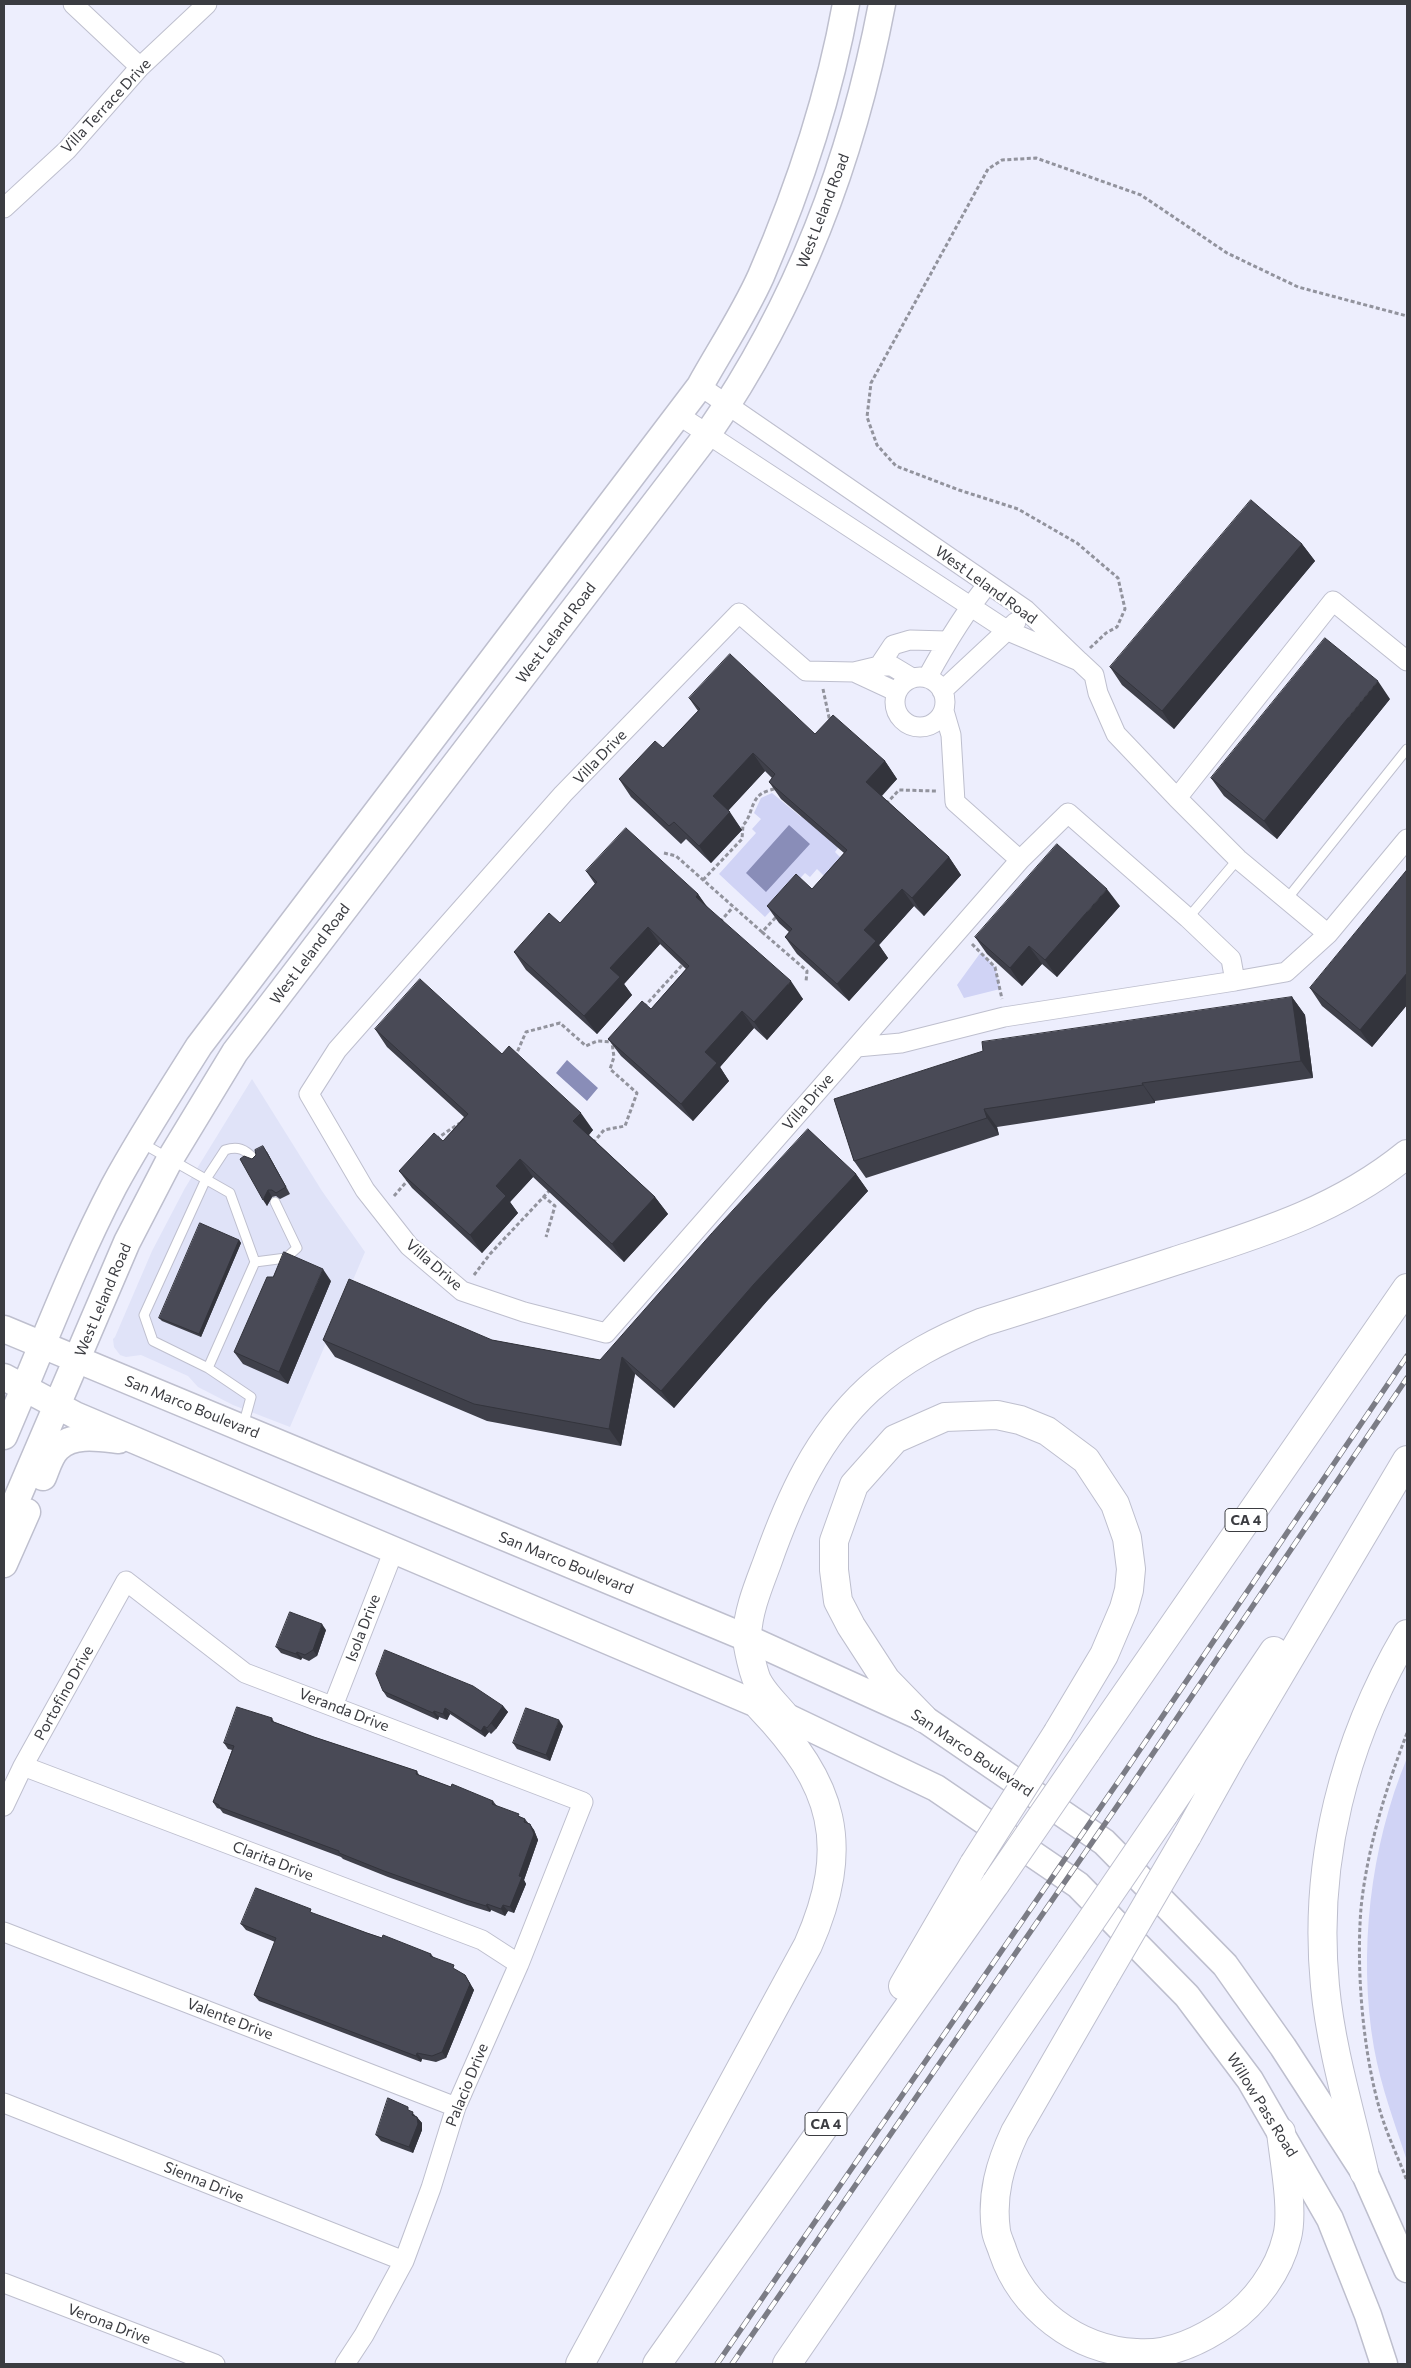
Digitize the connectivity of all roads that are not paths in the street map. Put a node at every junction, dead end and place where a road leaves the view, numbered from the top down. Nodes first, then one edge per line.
1 (73, 4) edge
2 (207, 4) edge
3 (846, 4) edge
4 (882, 4) edge
5 (140, 68) junction
6 (4, 208) edge
7 (700, 386) junction
8 (728, 404) junction
9 (680, 416) junction
10 (707, 435) junction
11 (988, 584) junction
12 (970, 606) junction
13 (1026, 610) junction
14 (1008, 631) junction
15 (947, 641) junction
16 (1079, 660) junction
17 (1407, 660) edge
18 (879, 666) junction
19 (854, 672) junction
20 (919, 678) junction
21 (942, 691) junction
22 (897, 692) junction
23 (944, 711) junction
24 (1407, 749) edge
25 (1177, 798) junction
26 (1407, 839) edge
27 (1238, 859) junction
28 (1020, 860) junction
29 (1287, 899) junction
30 (1188, 918) junction
31 (1328, 934) junction
32 (1235, 981) junction
33 (857, 1046) junction
34 (139, 1141) junction
35 (1407, 1154) edge
36 (170, 1159) junction
37 (254, 1159) edge
38 (206, 1180) junction
39 (275, 1202) edge
40 (255, 1262) junction
41 (1407, 1288) edge
42 (4, 1329) edge
43 (42, 1344) junction
44 (78, 1360) junction
45 (208, 1368) junction
46 (14, 1382) edge
47 (58, 1406) junction
48 (243, 1428) junction
49 (4, 1436) edge
50 (145, 1444) junction
51 (1407, 1454) edge
52 (1407, 1460) edge
53 (4, 1529) edge
54 (394, 1550) junction
55 (4, 1564) edge
56 (126, 1581) joint
57 (1407, 1634) edge
58 (747, 1638) junction
59 (333, 1706) junction
60 (759, 1706) junction
61 (785, 1716) junction
62 (923, 1718) junction
63 (22, 1766) junction
64 (583, 1802) joint
65 (4, 1806) edge
66 (4, 1932) edge
67 (519, 1964) junction
68 (4, 2103) edge
69 (456, 2107) junction
70 (1281, 2132) junction
71 (814, 2141) junction
72 (1364, 2172) junction
73 (404, 2261) junction
74 (1407, 2269) edge
75 (4, 2284) edge
76 (215, 2364) edge
77 (345, 2364) edge
78 (580, 2364) edge
79 (657, 2364) edge
80 (787, 2364) edge
81 (1384, 2364) edge

1 - 5 street
2 - 5 street, Villa Terrace Drive
3 - 7 main road
4 - 8 main road, West Leland Road
5 - 6 street, Villa Terrace Drive
7 - 8 street, West Leland Road
7 - 9 main road
8 - 10 main road, West Leland Road
8 - 11 street, West Leland Road
9 - 10 street, West Leland Road
9 - 34 main road
10 - 12 street, West Leland Road
10 - 36 main road, West Leland Road
11 - 12 street
11 - 13 street, West Leland Road
12 - 14 street, West Leland Road
12 - 15 street
13 - 14 street
13 - 16 street, West Leland Road
14 - 16 street, West Leland Road
14 - 21 street
15 - 18 street
15 - 20 street
16 - 25 street
17 - 25 street
18 - 19 street, Villa Drive
18 - 20 street, Villa Drive
19 - 22 street, Villa Drive
19 - 33 street, Villa Drive
20 - 21 street, Villa Drive
20 - 22 street
21 - 23 street
22 - 23 street
23 - 28 street
24 - 29 lane
25 - 27 street
26 - 31 street
27 - 29 street
27 - 30 lane
28 - 30 street, Villa Drive
28 - 33 street, Villa Drive
29 - 31 street
30 - 32 street
31 - 32 street
32 - 33 street
34 - 36 lane
34 - 43 main road
35 - 58 highway
36 - 38 lane
36 - 44 main road, West Leland Road
37 - 38 lane
38 - 40 lane
38 - 45 lane
39 - 40 lane
40 - 45 lane
41 - 71 highway, CA 4, bridge
42 - 43 main road, San Marco Boulevard
43 - 44 main road, San Marco Boulevard
43 - 46 main road
44 - 47 main road, West Leland Road
44 - 48 main road, San Marco Boulevard
45 - 48 lane
46 - 47 main road
46 - 49 main road
47 - 50 main road
47 - 53 main road, West Leland Road
48 - 58 main road, San Marco Boulevard
50 - 54 main road
50 - 55 main road
51 - 80 highway, bridge
52 - 70 highway, bridge
54 - 59 street, Isola Drive
54 - 60 main road
56 - 59 street, Veranda Drive
56 - 63 street, Portofino Drive
57 - 72 highway
58 - 61 highway
58 - 62 main road, San Marco Boulevard
59 - 64 street, Veranda Drive
60 - 61 main road
60 - 78 highway
61 - 70 main road, Willow Pass Road
62 - 71 highway, bridge
62 - 72 main road, San Marco Boulevard
63 - 65 street, Portofino Drive
63 - 67 street, Clarita Drive
64 - 67 street, Palacio Drive
66 - 69 street, Valente Drive
67 - 69 street, Palacio Drive
68 - 73 street, Sienna Drive
69 - 73 street, Palacio Drive
70 - 81 main road, Willow Pass Road
71 - 79 highway, CA 4
72 - 74 main road
73 - 77 street, Palacio Drive
75 - 76 street, Verona Drive

